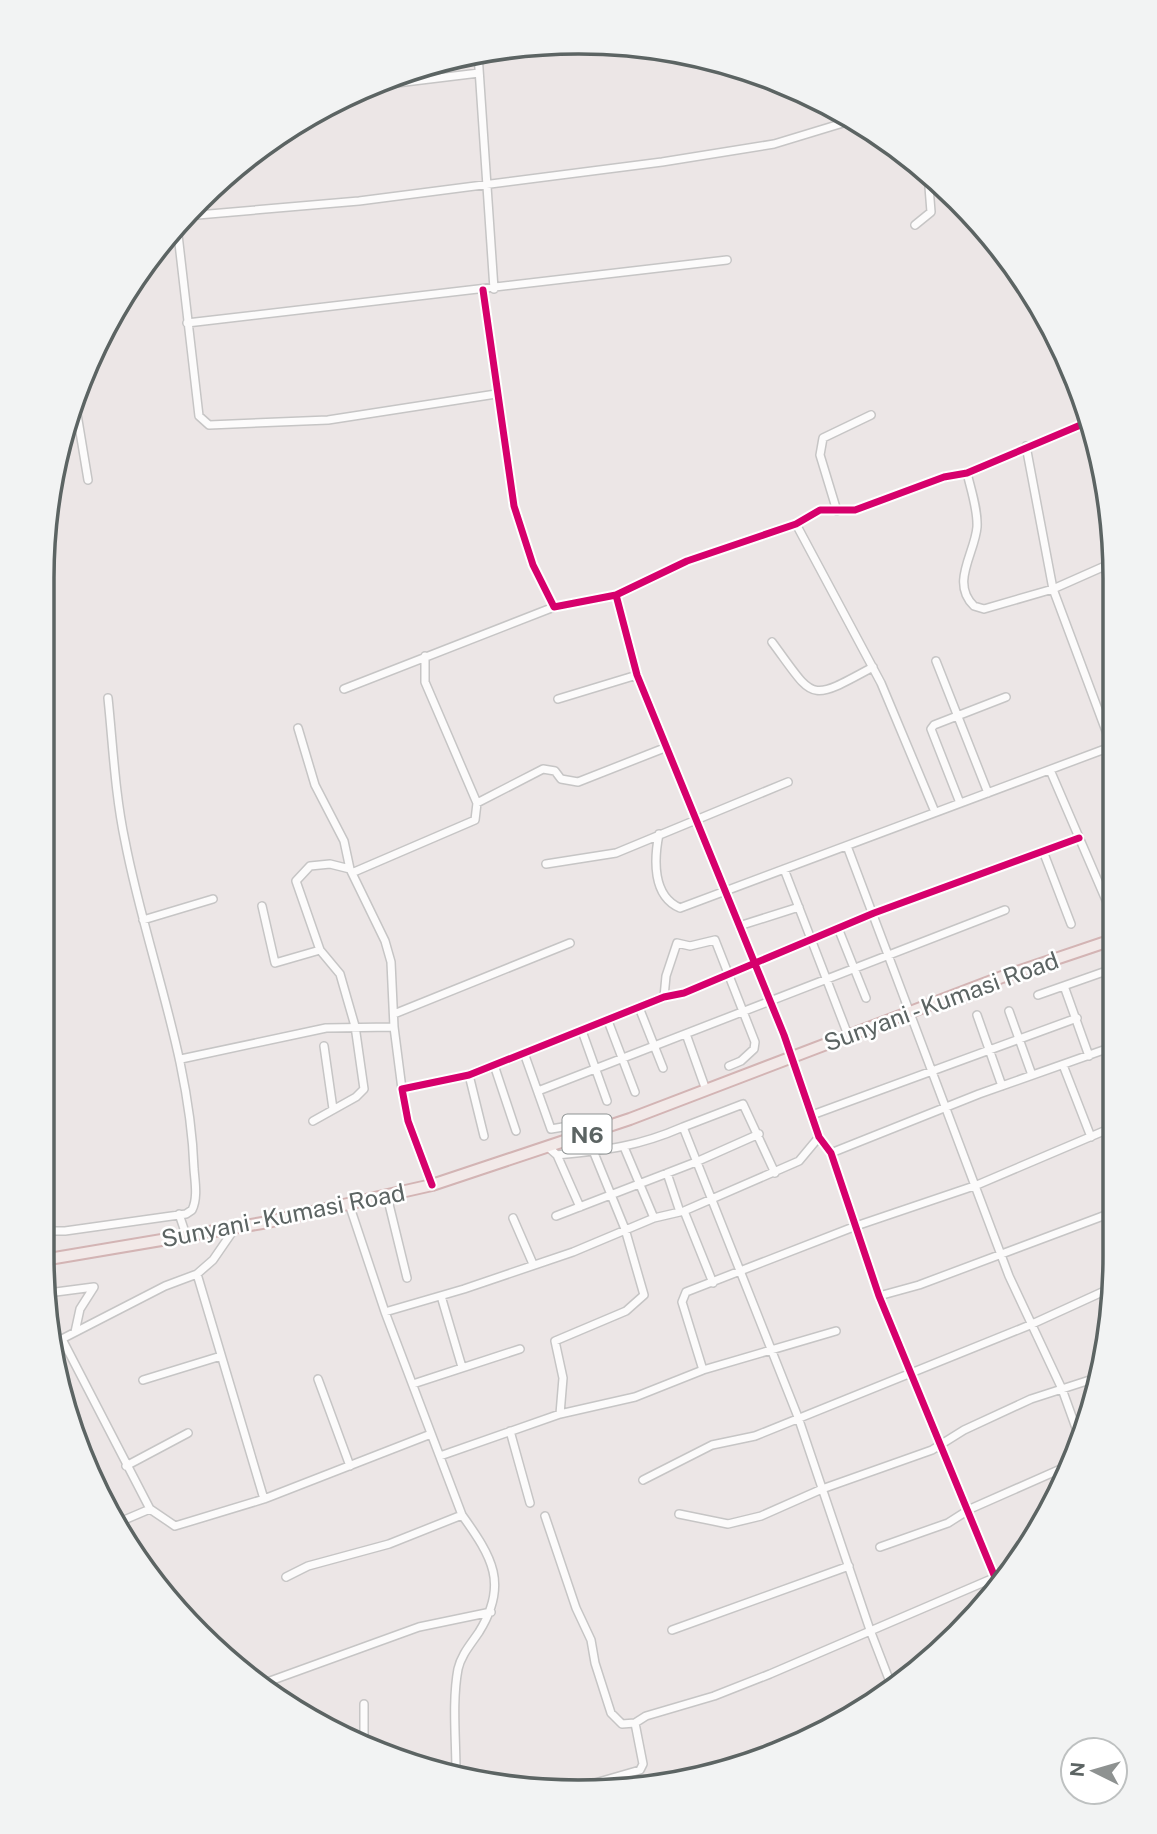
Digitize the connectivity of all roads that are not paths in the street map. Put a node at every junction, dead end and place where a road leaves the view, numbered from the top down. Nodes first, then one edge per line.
1 (479, 64) edge
2 (479, 73) junction
3 (418, 80) edge
4 (841, 124) edge
5 (488, 184) junction
6 (929, 189) edge
7 (202, 215) edge
8 (915, 225) dead end
9 (178, 240) edge
10 (727, 260) dead end
11 (494, 289) junction
12 (484, 290) junction
13 (187, 323) junction
14 (496, 394) junction
15 (871, 415) dead end
16 (78, 422) edge
17 (1080, 425) edge
18 (1026, 446) junction
19 (967, 473) junction
20 (88, 480) dead end
21 (837, 511) junction
22 (796, 524) junction
23 (1103, 568) edge
24 (1053, 589) junction
25 (616, 595) junction
26 (554, 607) junction
27 (772, 642) dead end
28 (425, 656) junction
29 (936, 661) dead end
30 (873, 667) junction
31 (637, 675) junction
32 (344, 689) dead end
33 (1006, 697) dead end
34 (108, 698) dead end
35 (558, 699) dead end
36 (958, 717) junction
37 (1103, 723) edge
38 (298, 728) dead end
39 (667, 747) junction
40 (1103, 750) edge
41 (1050, 770) junction
42 (788, 782) dead end
43 (988, 793) junction
44 (477, 803) junction
45 (960, 803) junction
46 (935, 813) junction
47 (697, 818) junction
48 (659, 834) junction
49 (1079, 838) junction
50 (847, 846) junction
51 (1043, 851) junction
52 (546, 864) dead end
53 (784, 869) junction
54 (352, 871) junction
55 (726, 890) junction
56 (1103, 893) edge
57 (213, 899) dead end
58 (262, 906) dead end
59 (799, 907) junction
60 (1005, 910) dead end
61 (874, 913) junction
62 (143, 920) junction
63 (1071, 924) dead end
64 (739, 926) junction
65 (838, 928) junction
66 (811, 939) junction
67 (570, 943) dead end
68 (1103, 943) edge
69 (320, 950) junction
70 (890, 955) junction
71 (753, 965) junction
72 (854, 969) junction
73 (1103, 972) edge
74 (728, 975) junction
75 (826, 979) junction
76 (1064, 986) junction
77 (1038, 995) dead end
78 (664, 998) junction
79 (866, 998) dead end
80 (769, 1003) junction
81 (640, 1010) junction
82 (910, 1012) junction
83 (1009, 1012) dead end
84 (743, 1013) junction
85 (394, 1014) junction
86 (977, 1015) dead end
87 (1077, 1018) junction
88 (608, 1021) junction
89 (355, 1026) junction
90 (394, 1027) junction
91 (582, 1031) junction
92 (686, 1034) junction
93 (848, 1035) junction
94 (1017, 1039) junction
95 (324, 1046) dead end
96 (655, 1046) junction
97 (989, 1049) junction
98 (1103, 1051) edge
99 (524, 1053) junction
100 (792, 1056) junction
101 (1089, 1056) junction
102 (622, 1058) junction
103 (181, 1059) junction
104 (494, 1065) junction
105 (1063, 1065) junction
106 (729, 1066) dead end
107 (663, 1068) dead end
108 (595, 1069) junction
109 (932, 1069) junction
110 (470, 1075) junction
111 (1032, 1075) junction
112 (1002, 1086) junction
113 (402, 1089) junction
114 (706, 1090) junction
115 (538, 1091) junction
116 (635, 1092) dead end
117 (607, 1101) dead end
118 (947, 1107) junction
119 (333, 1110) junction
120 (812, 1115) junction
121 (313, 1121) dead end
122 (575, 1125) dead end
123 (683, 1127) junction
124 (516, 1131) dead end
125 (1103, 1132) edge
126 (758, 1134) junction
127 (484, 1136) dead end
128 (819, 1137) junction
129 (1091, 1137) junction
130 (624, 1147) junction
131 (553, 1151) junction
132 (594, 1153) junction
133 (831, 1153) junction
134 (696, 1162) junction
135 (667, 1173) junction
136 (775, 1173) junction
137 (638, 1184) junction
138 (432, 1185) junction
139 (977, 1185) junction
140 (610, 1195) junction
141 (387, 1196) junction
142 (709, 1198) junction
143 (349, 1204) junction
144 (580, 1207) junction
145 (682, 1211) junction
146 (179, 1214) junction
147 (556, 1216) dead end
148 (1103, 1216) edge
149 (513, 1218) dead end
150 (653, 1218) junction
151 (856, 1226) junction
152 (235, 1228) junction
153 (625, 1229) junction
154 (54, 1231) edge
155 (186, 1235) junction
156 (1002, 1253) junction
157 (54, 1258) edge
158 (533, 1264) junction
159 (739, 1273) junction
160 (197, 1274) junction
161 (407, 1278) dead end
162 (713, 1283) junction
163 (55, 1292) edge
164 (1102, 1292) edge
165 (441, 1296) junction
166 (880, 1296) junction
167 (384, 1312) junction
168 (1030, 1325) junction
169 (836, 1331) dead end
170 (75, 1332) junction
171 (61, 1339) edge
172 (62, 1346) edge
173 (770, 1348) junction
174 (520, 1349) dead end
175 (221, 1356) junction
176 (462, 1367) junction
177 (704, 1370) junction
178 (912, 1373) junction
179 (318, 1379) dead end
180 (143, 1380) dead end
181 (1087, 1381) edge
182 (413, 1384) junction
183 (1062, 1389) junction
184 (561, 1414) junction
185 (798, 1417) junction
186 (1075, 1425) edge
187 (510, 1431) junction
188 (188, 1433) dead end
189 (431, 1434) junction
190 (942, 1444) junction
191 (440, 1456) junction
192 (126, 1466) junction
193 (350, 1466) junction
194 (1056, 1471) edge
195 (643, 1480) dead end
196 (822, 1489) junction
197 (264, 1499) junction
198 (530, 1503) dead end
199 (150, 1509) junction
200 (970, 1509) junction
201 (679, 1514) dead end
202 (462, 1515) junction
203 (545, 1516) dead end
204 (125, 1520) edge
205 (880, 1547) dead end
206 (849, 1566) junction
207 (994, 1575) edge
208 (286, 1577) dead end
209 (991, 1579) edge
210 (491, 1612) junction
211 (672, 1630) dead end
212 (870, 1630) junction
213 (888, 1678) edge
214 (272, 1680) edge
215 (364, 1704) dead end
216 (635, 1723) junction
217 (364, 1734) edge
218 (456, 1765) edge
219 (608, 1779) edge

1 - 2 street
2 - 3 street
2 - 5 street
4 - 5 street
5 - 7 street
5 - 11 street
6 - 8 street
9 - 13 street
10 - 11 street
11 - 12 street
12 - 13 street
12 - 14 street
13 - 14 street
14 - 26 street
15 - 21 street
16 - 20 street
17 - 18 street
18 - 19 street
18 - 24 street
19 - 21 street
19 - 24 street
21 - 22 street
22 - 25 street
22 - 30 street
23 - 24 street
24 - 37 street
25 - 26 street
25 - 31 street
26 - 28 street
27 - 30 street
28 - 32 street
28 - 44 street
29 - 36 street
30 - 46 street
31 - 35 street
31 - 39 street
33 - 36 street
34 - 62 street
36 - 43 street
36 - 45 street
38 - 54 street
39 - 44 street
39 - 47 street
40 - 41 street
41 - 43 street
41 - 49 street
42 - 47 street
43 - 45 street
44 - 54 street
45 - 46 street
46 - 50 street
47 - 48 street
47 - 55 street
48 - 52 street
48 - 55 street
49 - 51 street
49 - 56 street
50 - 53 street
50 - 61 street
51 - 61 street
51 - 63 street
53 - 55 street
53 - 59 street
54 - 69 street
54 - 85 street
55 - 64 street
57 - 62 street
58 - 69 street
59 - 64 street
59 - 66 street
60 - 70 street
61 - 65 street
61 - 70 street
62 - 103 street
64 - 71 street
65 - 66 street
65 - 72 street
66 - 71 street
66 - 75 street
67 - 85 street
68 - 82 main road, Sunyani - Kumasi Road / N6
69 - 89 street
70 - 72 street
70 - 82 street
71 - 74 street
71 - 80 street
72 - 75 street
72 - 79 street
73 - 76 street
74 - 78 street
74 - 78 street
74 - 84 street
75 - 80 street
75 - 93 street
76 - 77 street
76 - 87 street
78 - 81 street
80 - 84 street
80 - 100 street
81 - 88 street
81 - 96 street
82 - 93 main road, Sunyani - Kumasi Road / N6
82 - 109 street
83 - 94 street
84 - 92 street
84 - 106 street
85 - 90 street
86 - 97 street
87 - 94 street
87 - 101 street
88 - 91 street
88 - 102 street
89 - 90 street
89 - 103 street
89 - 119 street
90 - 113 street
91 - 99 street
91 - 108 street
92 - 96 street
92 - 114 street
93 - 100 main road, Sunyani - Kumasi Road / N6
94 - 97 street
94 - 111 street
95 - 119 street
96 - 102 street
96 - 107 street
97 - 109 street
97 - 112 street
98 - 101 street
99 - 104 street
99 - 115 street
100 - 114 main road, Sunyani - Kumasi Road / N6
100 - 120 street
101 - 105 street
102 - 108 street
102 - 116 street
103 - 146 street
104 - 110 street
104 - 124 street
105 - 111 street
105 - 129 street
108 - 115 street
108 - 117 street
109 - 118 street
109 - 120 street
110 - 113 street
110 - 127 street
111 - 112 street
112 - 118 street
113 - 138 street
114 - 131 main road, Sunyani - Kumasi Road / N6
115 - 122 street
118 - 133 street
118 - 139 street
119 - 121 street
120 - 128 street
123 - 126 street
123 - 130 street
123 - 134 street
125 - 129 street
126 - 134 street
126 - 136 street
128 - 133 street
128 - 136 street
129 - 139 street
130 - 132 street
130 - 137 street
131 - 132 street
131 - 138 main road, Sunyani - Kumasi Road / N6
131 - 144 street
132 - 140 street
133 - 151 street
134 - 135 street
134 - 142 street
135 - 137 street
135 - 145 street
136 - 142 street
137 - 140 street
137 - 150 street
138 - 141 main road, Sunyani - Kumasi Road / N6
139 - 151 street
139 - 156 street
140 - 144 street
140 - 153 street
141 - 143 main road, Sunyani - Kumasi Road / N6
141 - 161 street
142 - 145 street
142 - 159 street
143 - 152 main road, Sunyani - Kumasi Road / N6
143 - 167 street
144 - 147 street
145 - 150 street
145 - 162 street
146 - 154 street
146 - 155 street
148 - 156 street
149 - 158 street
150 - 153 street
151 - 159 street
151 - 166 street
152 - 155 main road, Sunyani - Kumasi Road / N6
152 - 160 street
153 - 158 street
153 - 184 street
155 - 157 main road, Sunyani - Kumasi Road / N6
156 - 166 street
156 - 168 street
158 - 165 street
159 - 162 street
159 - 173 street
160 - 170 street
160 - 175 street
162 - 177 street
163 - 170 street
164 - 168 street
165 - 167 street
165 - 176 street
166 - 178 street
167 - 182 street
168 - 178 street
168 - 183 street
169 - 173 street
170 - 171 street
172 - 192 street
173 - 177 street
173 - 185 street
174 - 176 street
175 - 180 street
175 - 197 street
176 - 182 street
177 - 184 street
178 - 185 street
178 - 190 street
179 - 193 street
181 - 183 street
182 - 189 street
183 - 186 street
183 - 190 street
184 - 187 street
185 - 195 street
185 - 196 street
187 - 191 street
187 - 198 street
188 - 192 street
189 - 191 street
189 - 193 street
190 - 196 street
190 - 200 street
191 - 202 street
192 - 199 street
193 - 197 street
194 - 200 street
196 - 201 street
196 - 206 street
197 - 199 street
199 - 204 street
200 - 205 street
200 - 207 street
202 - 208 street
202 - 210 street
203 - 216 street
206 - 211 street
206 - 212 street
209 - 212 street
210 - 214 street
210 - 218 street
212 - 213 street
212 - 216 street
215 - 217 street
216 - 219 street

